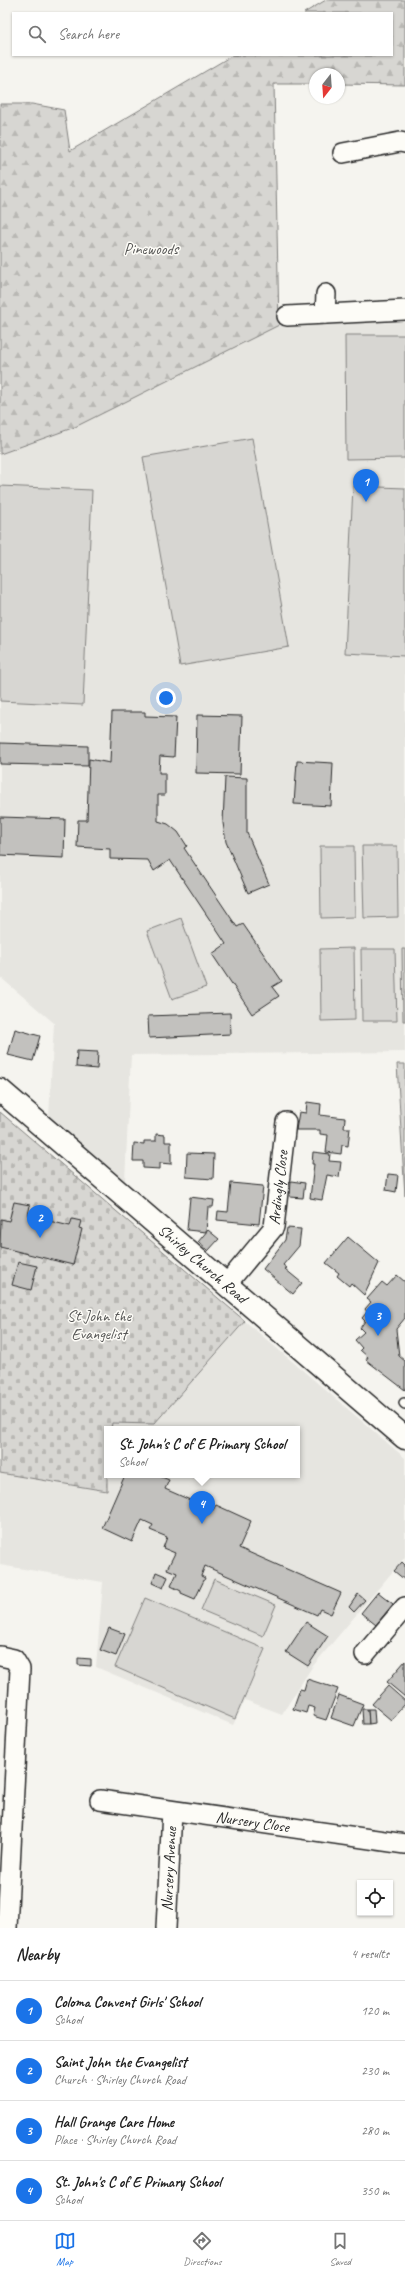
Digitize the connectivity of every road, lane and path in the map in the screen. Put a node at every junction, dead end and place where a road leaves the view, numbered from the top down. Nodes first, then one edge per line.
1 (405, 143) edge
2 (343, 152) dead end
3 (326, 294) dead end
4 (405, 310) edge
5 (325, 314) junction
6 (288, 316) dead end
7 (0, 1090) edge
8 (286, 1122) dead end
9 (226, 1285) junction
10 (405, 1438) edge
11 (405, 1607) edge
12 (364, 1654) dead end
13 (0, 1656) edge
14 (100, 1800) dead end
15 (172, 1811) junction
16 (405, 1844) edge
17 (7, 1928) edge
18 (166, 1928) edge

1 - 2 street
3 - 5 street
4 - 5 street
5 - 6 street
7 - 9 street, Shirley Church Road
8 - 9 street, Ardingly Close
9 - 10 street, Shirley Church Road
11 - 12 street
13 - 17 street
14 - 15 street, Nursery Close
15 - 16 street, Nursery Close
15 - 18 street, Nursery Avenue

